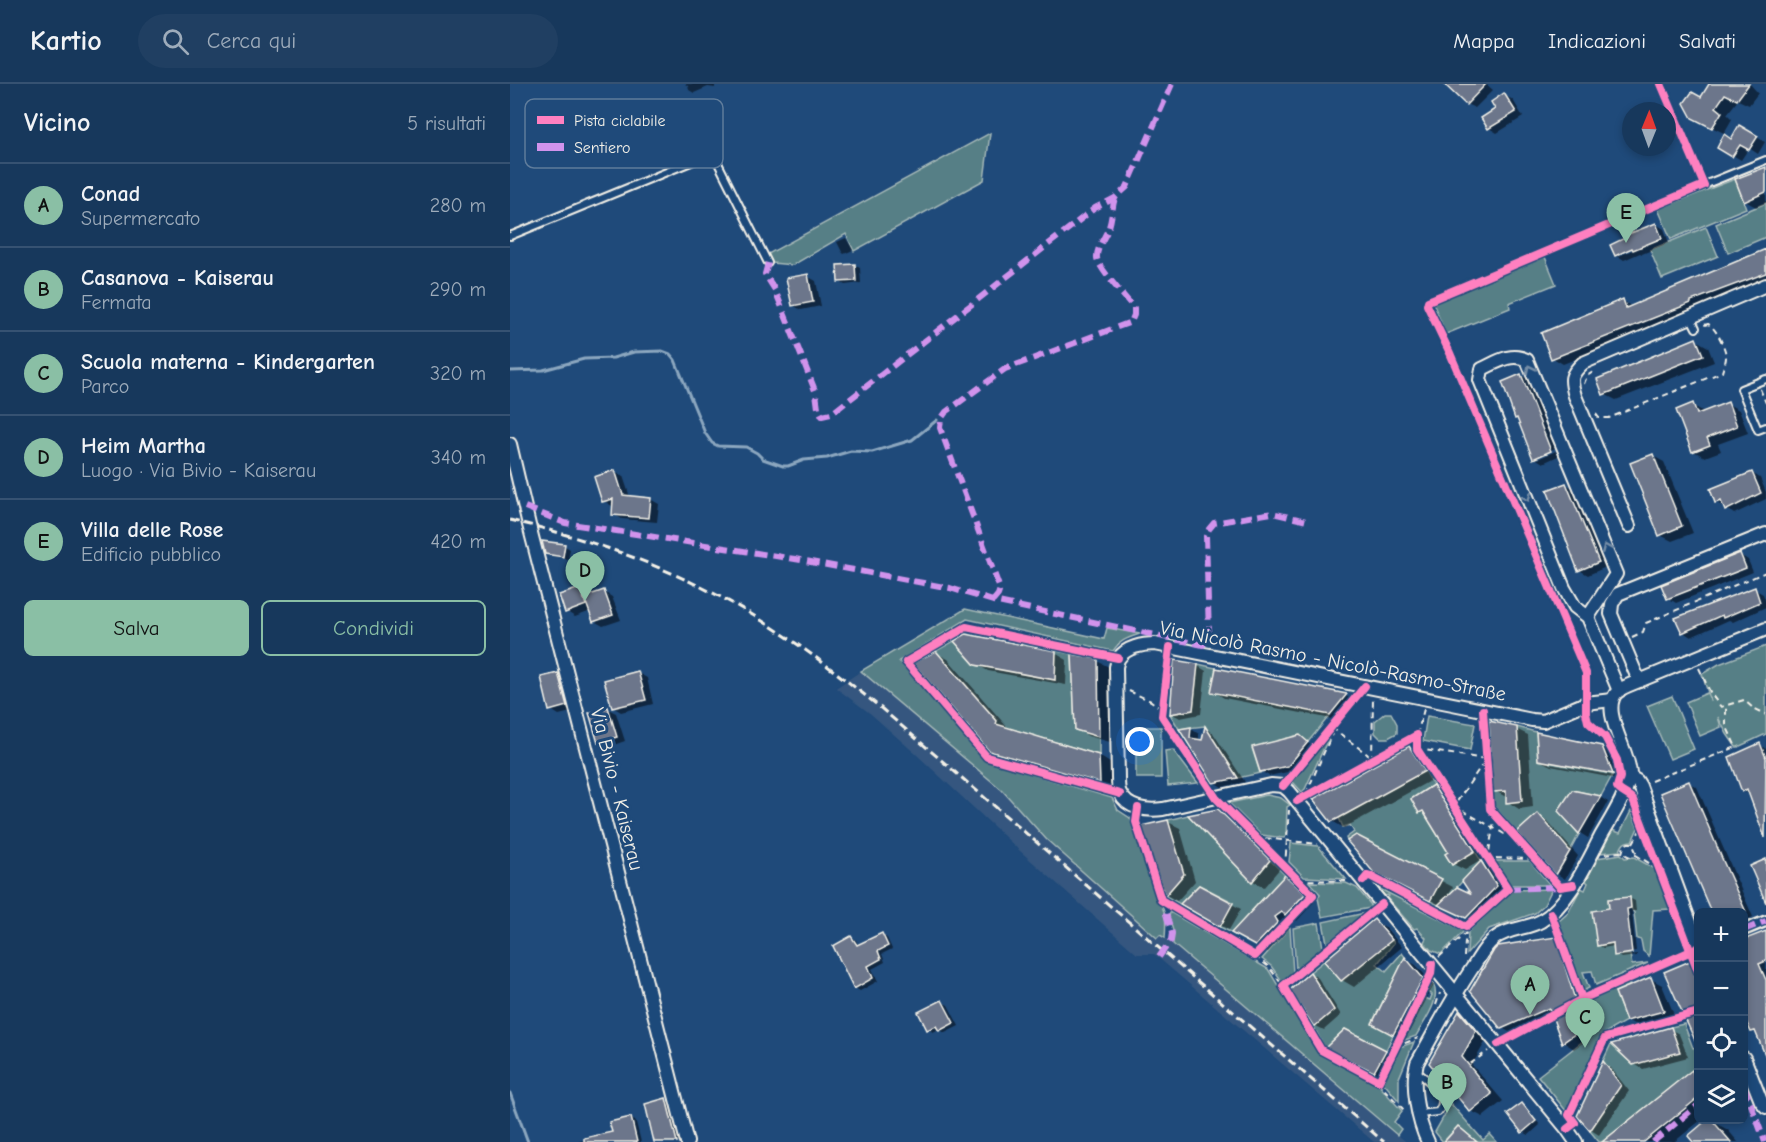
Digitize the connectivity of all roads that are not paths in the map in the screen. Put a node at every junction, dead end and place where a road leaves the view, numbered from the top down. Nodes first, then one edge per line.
1 (1766, 160) edge
2 (676, 168) edge
3 (720, 168) edge
4 (1704, 185) dead end
5 (510, 236) edge
6 (768, 263) dead end
7 (1766, 285) edge
8 (1766, 380) edge
9 (1766, 427) edge
10 (510, 444) edge
11 (1629, 526) dead end
12 (1766, 534) edge
13 (1588, 617) junction
14 (1766, 629) edge
15 (1639, 681) junction
16 (1615, 695) junction
17 (1630, 777) junction
18 (1766, 921) edge
19 (1748, 928) edge
20 (1694, 933) edge
21 (1456, 992) junction
22 (1748, 1070) edge
23 (1415, 1071) junction
24 (1766, 1107) edge
25 (1414, 1114) junction
26 (687, 1142) edge
27 (1428, 1142) edge
28 (1576, 1142) edge

1 - 4 lane
2 - 5 lane
3 - 6 lane
7 - 11 street
8 - 9 lane
10 - 26 street, Via Bivio - Kaiserau
12 - 15 street
13 -> 13 street
13 - 16 street
14 - 15 street, Via Nicolò Rasmo - Nicolò-Rasmo-Straße
15 - 16 street, Via Nicolò Rasmo - Nicolò-Rasmo-Straße
16 - 17 street
16 - 21 street, Via Nicolò Rasmo - Nicolò-Rasmo-Straße
17 - 20 street
17 - 21 street
18 - 19 street
21 - 23 street
21 - 28 street, Via Nicolò Rasmo - Nicolò-Rasmo-Straße
22 - 24 street
23 - 25 street
23 - 25 lane
25 - 27 street

